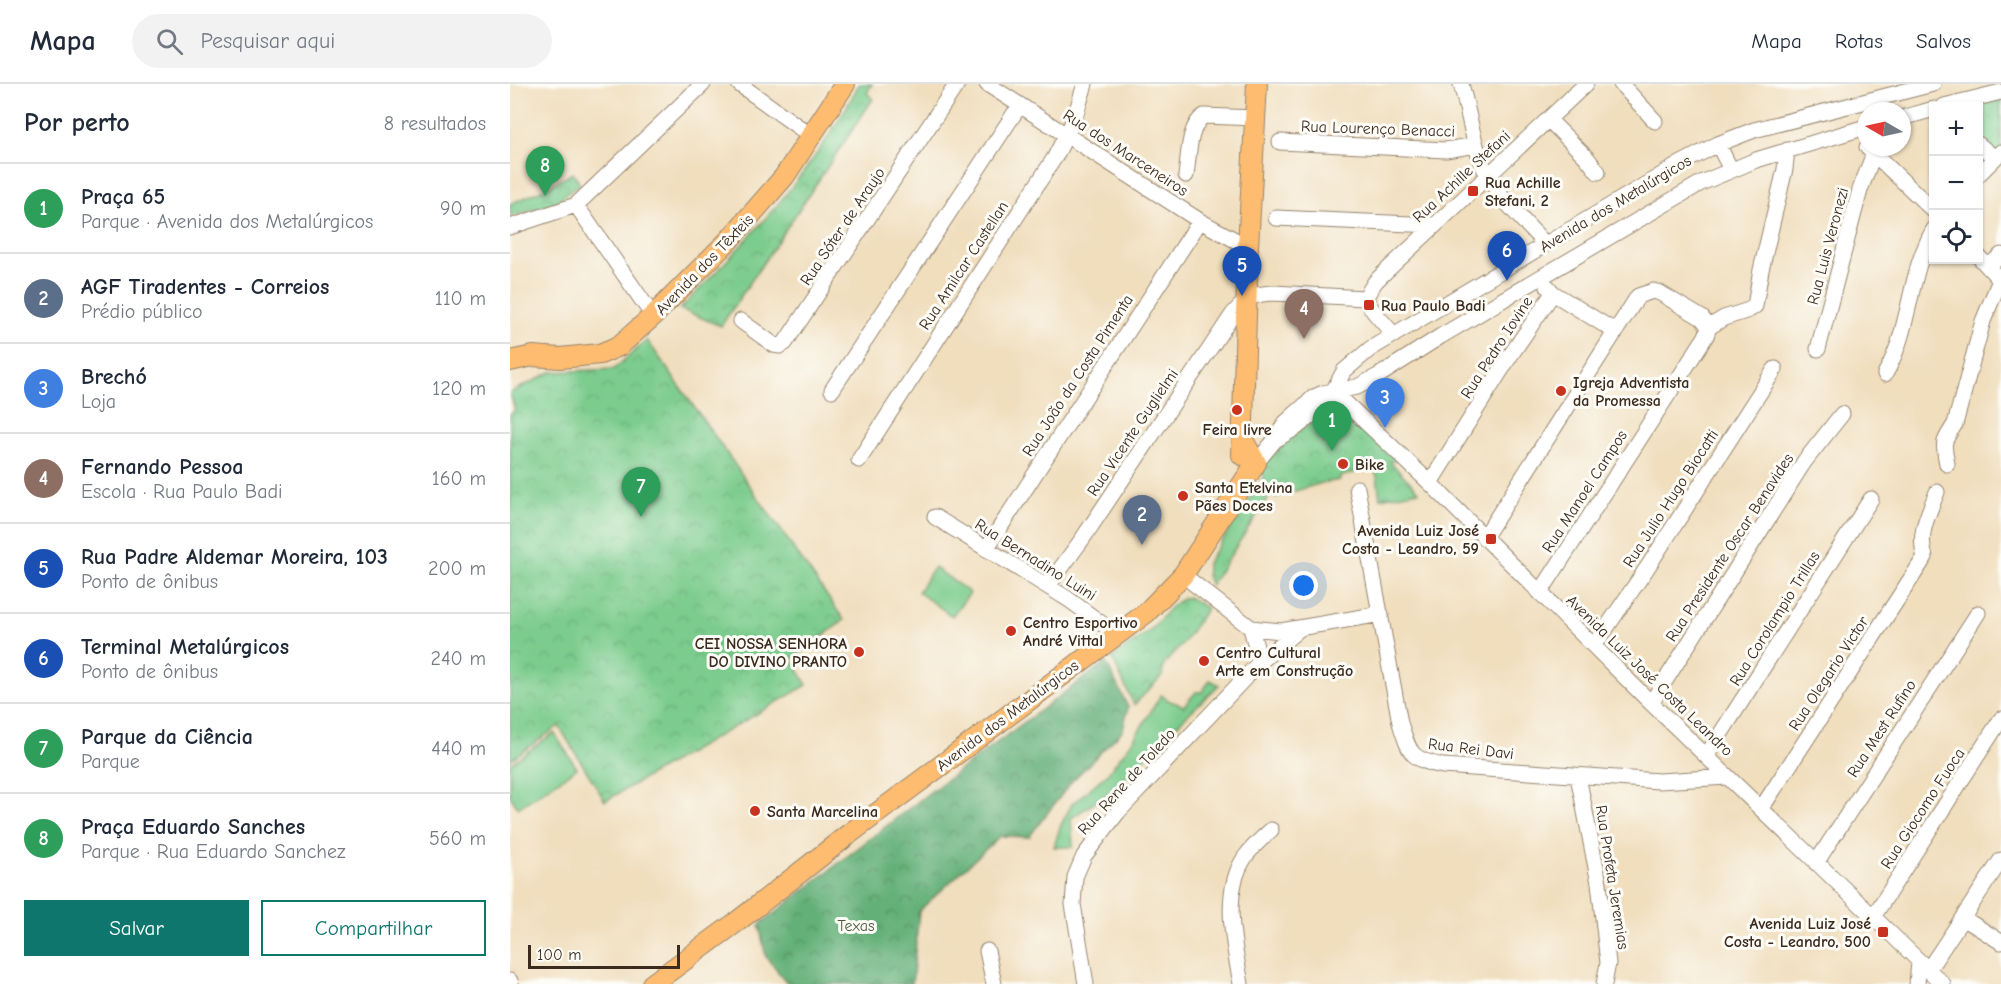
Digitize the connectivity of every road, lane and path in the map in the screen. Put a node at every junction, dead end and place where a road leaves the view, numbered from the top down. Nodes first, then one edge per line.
1 (703, 84) edge
2 (739, 84) edge
3 (845, 84) edge
4 (957, 84) edge
5 (987, 84) edge
6 (1085, 84) edge
7 (1257, 84) edge
8 (1586, 84) edge
9 (1621, 84) edge
10 (1933, 84) edge
11 (1466, 87) edge
12 (2001, 92) edge
13 (1960, 102) edge
14 (1020, 105) junction
15 (1832, 110) junction
16 (1929, 110) edge
17 (1911, 115) edge
18 (1255, 118) junction
19 (1548, 119) junction
20 (1655, 121) dead end
21 (1857, 128) edge
22 (1857, 129) edge
23 (1068, 135) junction
24 (811, 136) junction
25 (1280, 142) dead end
26 (1718, 144) junction
27 (1476, 146) junction
28 (1983, 147) edge
29 (1787, 150) junction
30 (1998, 155) edge
31 (1867, 156) edge
32 (1876, 156) edge
33 (1731, 170) junction
34 (1983, 170) edge
35 (1598, 172) dead end
36 (1186, 175) dead end
37 (1488, 175) junction
38 (576, 205) junction
39 (1933, 210) edge
40 (1276, 218) dead end
41 (1200, 221) junction
42 (1434, 225) junction
43 (510, 227) edge
44 (1929, 239) edge
45 (1545, 244) junction
46 (1248, 247) junction
47 (2001, 255) edge
48 (1984, 261) edge
49 (1540, 277) junction
50 (2000, 280) edge
51 (1553, 293) junction
52 (1247, 298) junction
53 (1365, 298) junction
54 (653, 316) junction
55 (741, 321) dead end
56 (1706, 322) junction
57 (1616, 332) junction
58 (1394, 335) junction
59 (1818, 349) dead end
60 (1363, 355) junction
61 (510, 361) edge
62 (1775, 369) dead end
63 (1885, 374) dead end
64 (1378, 376) junction
65 (832, 390) dead end
66 (1333, 391) junction
67 (1842, 414) dead end
68 (1244, 442) junction
69 (859, 460) dead end
70 (1256, 463) junction
71 (1947, 464) dead end
72 (1430, 483) junction
73 (1239, 488) junction
74 (1358, 488) dead end
75 (1937, 492) dead end
76 (1871, 499) dead end
77 (935, 517) dead end
78 (1484, 538) junction
79 (986, 549) junction
80 (1183, 575) junction
81 (1048, 586) junction
82 (1540, 593) junction
83 (1978, 613) dead end
84 (1381, 614) junction
85 (1251, 628) junction
86 (1299, 628) junction
87 (1116, 634) junction
88 (1594, 646) junction
89 (1260, 662) junction
90 (1651, 703) junction
91 (2001, 719) edge
92 (1707, 755) junction
93 (1578, 776) junction
94 (1728, 777) junction
95 (1761, 808) junction
96 (1271, 830) dead end
97 (1816, 863) junction
98 (2000, 865) edge
99 (1873, 917) junction
100 (1963, 918) junction
101 (2001, 942) edge
102 (987, 951) dead end
103 (1923, 966) junction
104 (652, 984) edge
105 (994, 984) edge
106 (1086, 984) edge
107 (1241, 984) edge
108 (1604, 984) edge
109 (1917, 984) edge
110 (1943, 984) edge

1 - 38 street
2 - 24 street
3 - 24 main road, Avenida dos Têxteis
4 - 55 street, Rua Sóter de Araujo
5 - 14 street, Rua dos Marceneiros
6 - 23 street, Rua Amilcar Castellan
7 - 18 main road
8 - 19 street, Rua Achille Stefani
9 - 20 street
10 - 15 street, Avenida dos Metalúrgicos
11 - 27 street
12 - 13 street
14 - 23 street, Rua dos Marceneiros
14 - 65 street
15 - 21 street
15 - 26 street, Avenida dos Metalúrgicos
16 - 17 street
18 - 36 street
18 - 46 main road
19 - 35 street
19 - 37 street, Rua Achille Stefani
22 - 29 street, Avenida dos Metalúrgicos
23 - 41 street, Rua dos Marceneiros
23 - 69 street, Rua Amilcar Castellan
24 - 54 main road, Avenida dos Têxteis
25 - 27 street, Rua Lourenço Benacci
26 - 33 street
26 - 45 street, Avenida dos Metalúrgicos
27 - 37 street
28 - 30 street
29 - 33 street, Avenida dos Metalúrgicos
29 - 56 street
30 - 34 street
31 - 59 street, Rua Luis Veronezi
32 - 39 street
33 - 49 street, Avenida dos Metalúrgicos
37 - 42 street, Rua Achille Stefani
37 - 45 street
38 - 43 street
38 - 54 street
40 - 42 street
41 - 46 street, Rua dos Marceneiros
41 - 79 street, Rua João da Costa Pimenta
42 - 53 street, Rua Achille Stefani
44 - 63 street
45 - 58 street, Avenida dos Metalúrgicos
46 - 52 main road
47 - 48 street
48 - 50 street
49 - 51 street
49 - 64 street, Avenida dos Metalúrgicos
50 - 71 street
51 - 57 street, Rua Pedro Iovine
51 - 72 street, Rua Pedro Iovine
52 - 53 street
52 - 68 main road
52 - 81 street, Rua Vicente Guglielmi
53 - 58 street
54 - 61 main road, Avenida dos Têxteis
56 - 57 street
56 - 82 street, Rua Manoel Campos
57 - 78 street
58 - 60 street, Avenida dos Metalúrgicos
60 - 64 street
60 - 66 street, Avenida dos Metalúrgicos
62 - 88 street, Rua Julio Hugo Biocatti
64 - 66 street, Avenida dos Metalúrgicos
66 - 70 street, Avenida dos Metalúrgicos
66 - 72 street, Avenida Luiz José Costa Leandro
67 - 90 street, Rua Presidente Oscar Benavides
68 - 70 main road
68 - 73 main road
70 - 73 main road, Avenida dos Metalúrgicos
72 - 78 street, Avenida Luiz José Costa Leandro
73 - 80 main road, Avenida dos Metalúrgicos
74 - 84 street, Rua Rei Davi
75 - 95 street, Rua Olegario Victor
76 - 92 street, Rua Corolampio Trillas
77 - 79 street, Rua Bernadino Luini
78 - 82 street, Avenida Luiz José Costa Leandro
79 - 81 street, Rua Bernadino Luini
80 - 85 street
80 - 87 main road, Avenida dos Metalúrgicos
81 - 87 street, Rua Bernadino Luini
82 - 88 street, Avenida Luiz José Costa Leandro
83 - 97 street, Rua Mest Rufino
84 - 86 street
84 - 93 street, Rua Rei Davi
85 - 86 street
85 - 89 street
86 - 89 street, Rua Rene de Toledo
87 - 104 main road, Avenida dos Metalúrgicos
88 - 90 street, Avenida Luiz José Costa Leandro
89 - 106 street, Rua Rene de Toledo
90 - 92 street, Avenida Luiz José Costa Leandro
91 - 99 street, Rua Giocomo Fuoca
92 - 94 street, Avenida Luiz José Costa Leandro
93 - 94 street, Rua Rei Davi
93 - 108 street, Rua Profeta Jeremias
94 - 95 street, Avenida Luiz José Costa Leandro
95 - 97 street, Avenida Luiz José Costa Leandro
96 - 107 street
97 - 99 street, Avenida Luiz José Costa Leandro
98 - 100 street
99 - 103 street, Avenida Luiz José Costa Leandro
100 - 101 street
100 - 103 street
102 - 105 street
103 - 109 street
103 - 110 street, Avenida Luiz José Costa Leandro

